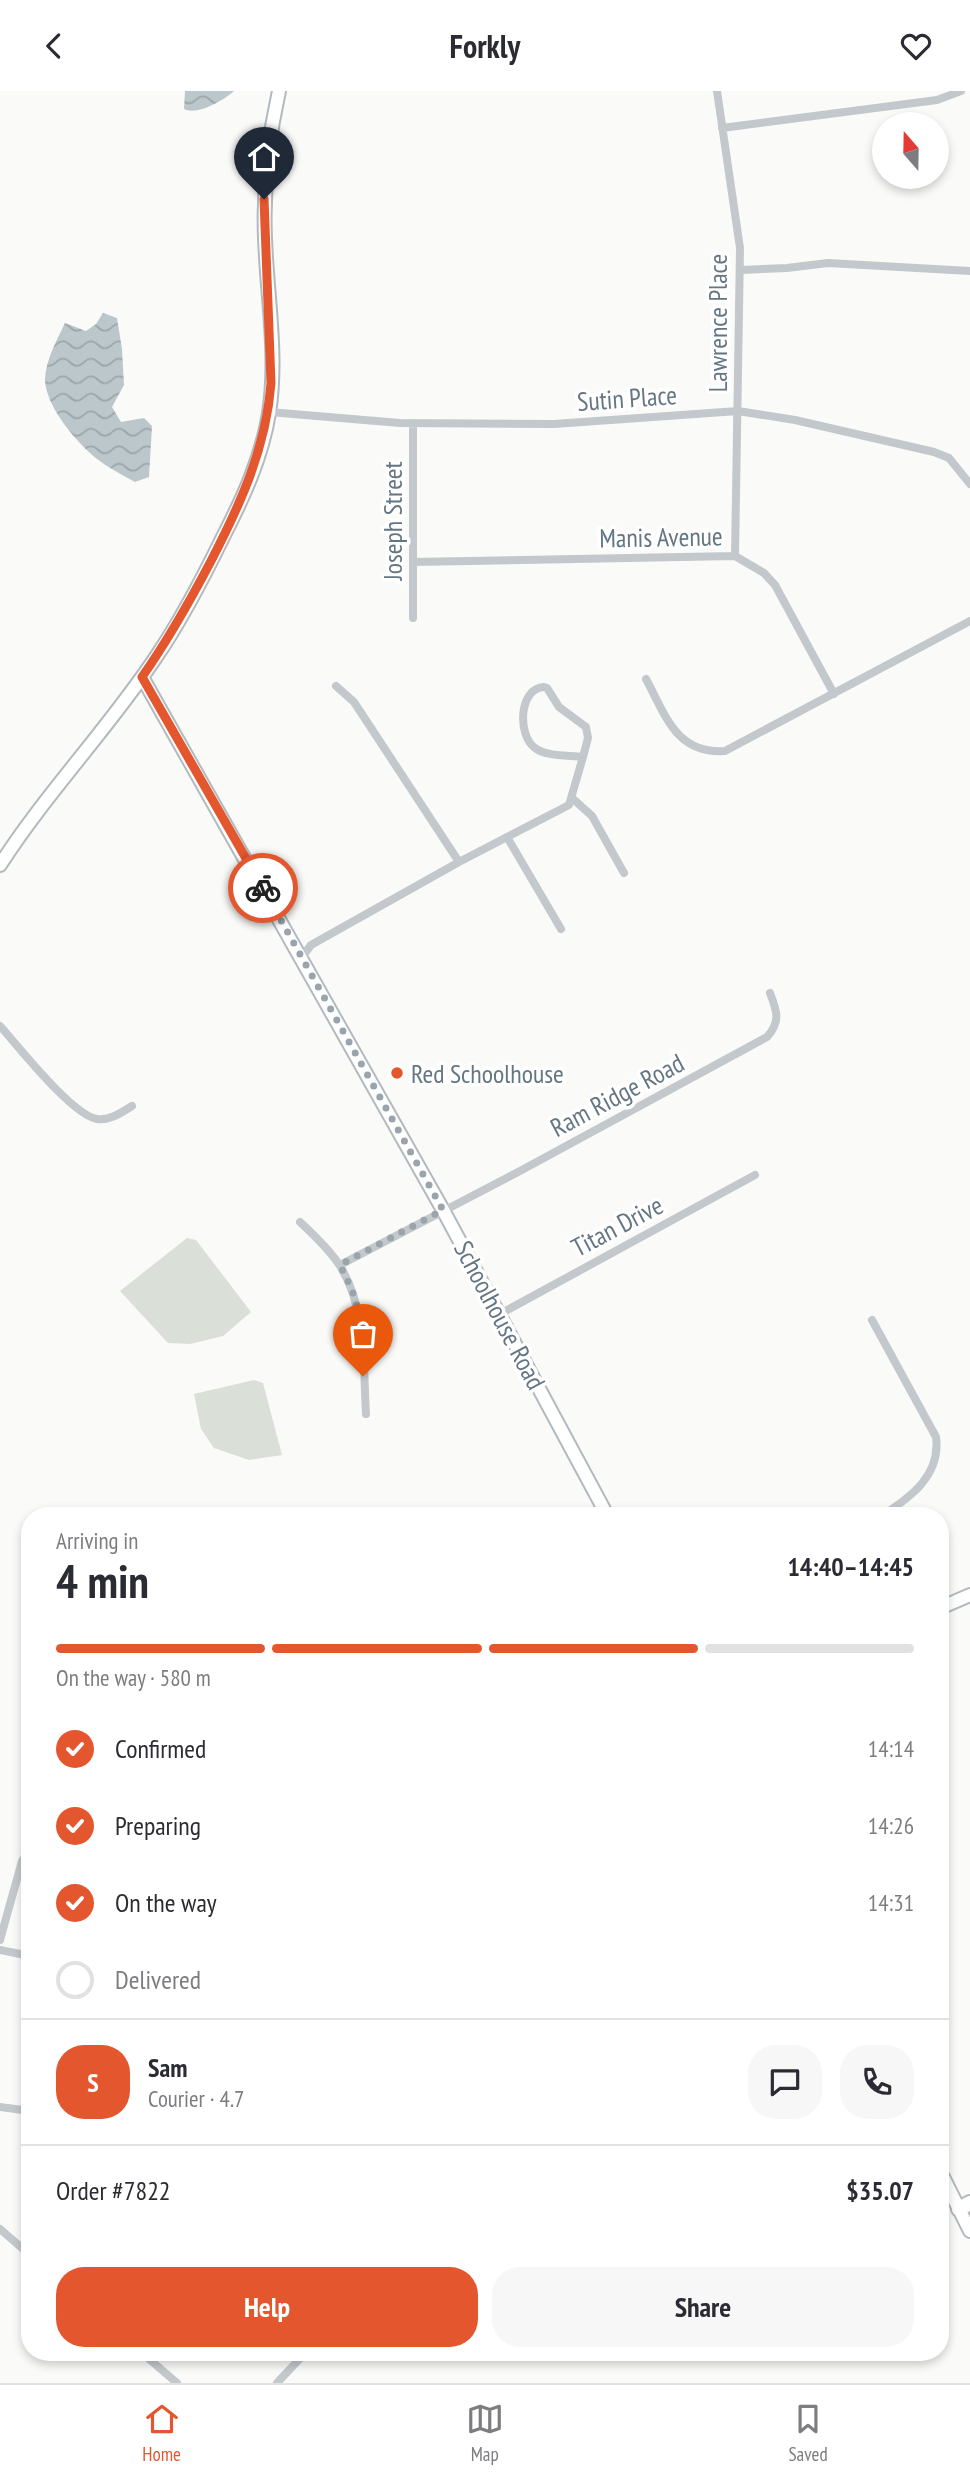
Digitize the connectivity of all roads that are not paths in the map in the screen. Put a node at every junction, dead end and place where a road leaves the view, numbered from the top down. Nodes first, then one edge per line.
1 (279, 91) edge
2 (717, 91) edge
3 (961, 91) edge
4 (722, 128) junction
5 (740, 270) junction
6 (970, 271) edge
7 (738, 411) junction
8 (269, 412) junction
9 (413, 423) junction
10 (970, 484) edge
11 (735, 556) junction
12 (413, 562) junction
13 (413, 618) dead end
14 (970, 621) edge
15 (142, 677) junction
16 (646, 679) dead end
17 (336, 686) dead end
18 (834, 694) junction
19 (583, 757) junction
20 (572, 798) junction
21 (507, 837) junction
22 (459, 862) junction
23 (0, 865) edge
24 (624, 873) dead end
25 (561, 929) dead end
26 (302, 957) junction
27 (770, 993) dead end
28 (0, 1026) edge
29 (132, 1106) dead end
30 (755, 1175) dead end
31 (443, 1210) junction
32 (300, 1222) dead end
33 (340, 1265) junction
34 (500, 1314) junction
35 (872, 1320) dead end
36 (366, 1414) dead end
37 (603, 1507) edge
38 (895, 1507) edge
39 (970, 1595) edge
40 (949, 1604) edge
41 (21, 1865) edge
42 (0, 1940) edge
43 (0, 1950) edge
44 (21, 1954) edge
45 (0, 2108) edge
46 (21, 2110) edge
47 (949, 2184) edge
48 (964, 2206) edge
49 (0, 2229) edge
50 (970, 2231) edge
51 (21, 2247) edge
52 (151, 2361) edge
53 (298, 2361) edge
54 (177, 2383) edge
55 (277, 2383) edge

1 - 8 street
2 - 4 street, Lawrence Place
3 - 4 street
4 - 5 street, Lawrence Place
5 - 6 street
5 - 7 street, Lawrence Place
7 - 9 street, Sutin Place
7 - 10 street, Sutin Place
7 - 11 street, Lawrence Place
8 - 9 street, Sutin Place
8 - 15 street
9 - 12 street, Joseph Street
11 - 12 street, Manis Avenue
11 - 18 street, Manis Avenue
12 - 13 street, Joseph Street
14 - 18 street
15 - 23 street
15 - 26 street, Schoolhouse Road
16 - 18 street
17 - 22 street
19 - 19 street
19 - 20 street
20 - 21 street
20 - 24 street
21 - 22 street
21 - 25 street
22 - 26 street
26 - 31 street, Schoolhouse Road
27 - 31 street, Ram Ridge Road
28 - 29 street
30 - 34 street, Titan Drive
31 - 33 street, Ram Ridge Road
31 - 34 street, Schoolhouse Road
32 - 33 street
33 - 36 street
34 - 37 street, Schoolhouse Road
35 - 38 street
39 - 40 street
41 - 42 street
43 - 44 street
45 - 46 street
47 - 48 street
48 - 50 street
49 - 51 street
52 - 54 street
53 - 55 street

